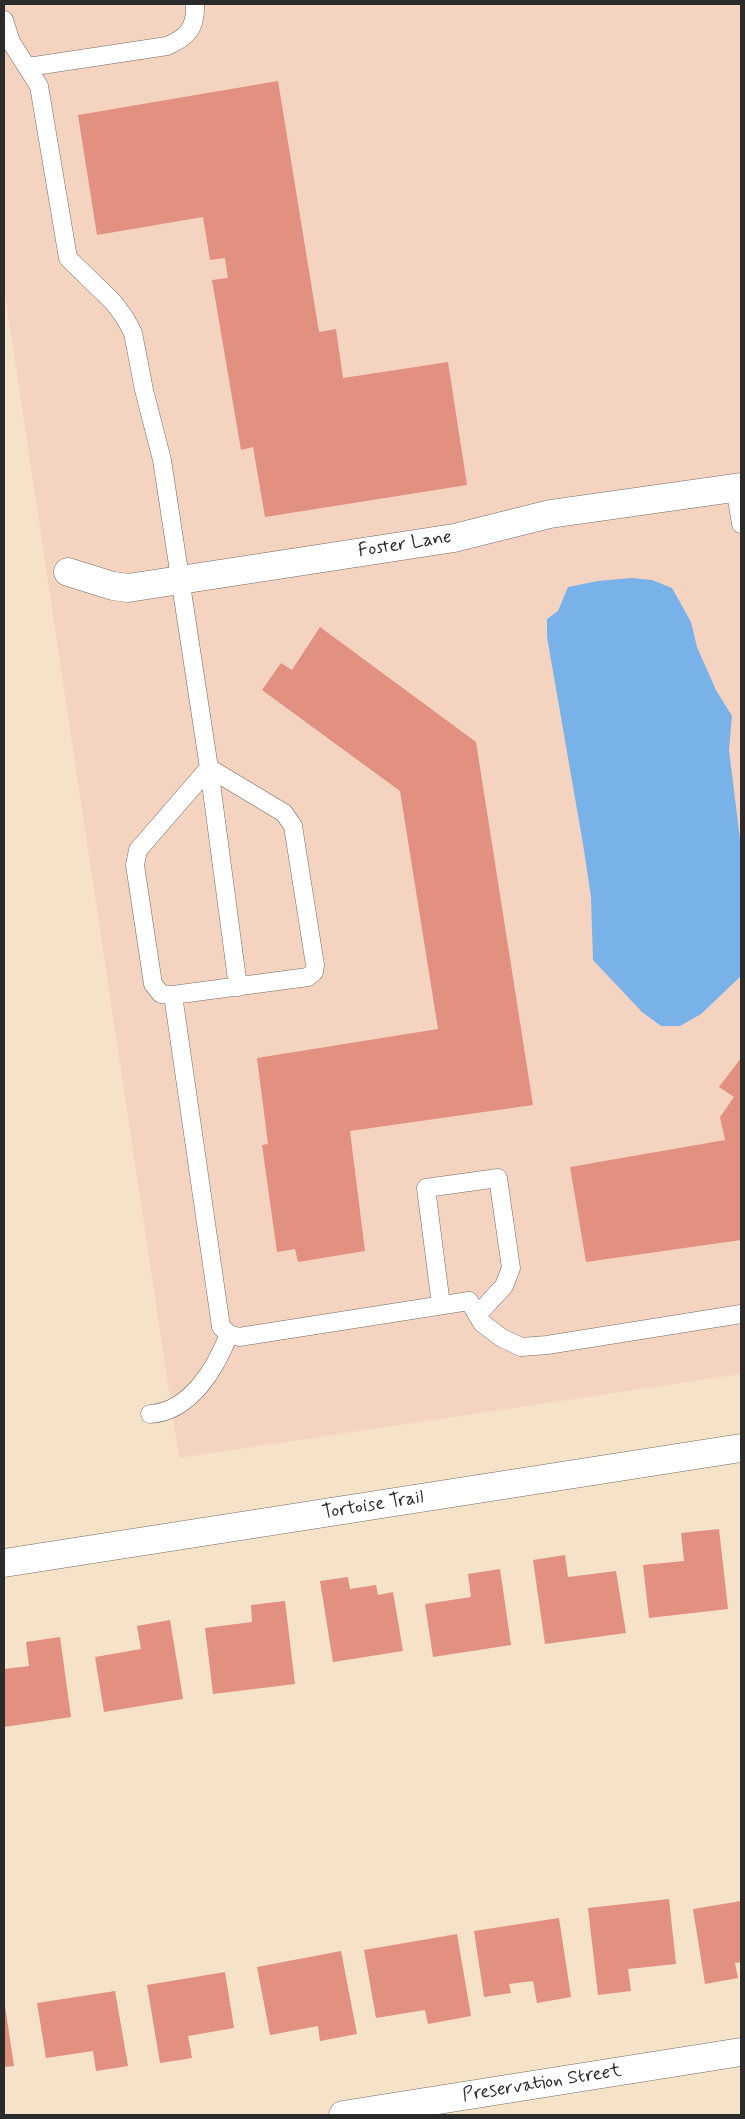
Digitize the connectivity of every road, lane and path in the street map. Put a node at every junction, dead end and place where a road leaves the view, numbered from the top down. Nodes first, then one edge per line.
1 (195, 4) edge
2 (4, 20) edge
3 (28, 67) junction
4 (738, 487) edge
5 (741, 524) edge
6 (68, 572) dead end
7 (179, 580) junction
8 (209, 768) junction
9 (238, 986) junction
10 (173, 995) junction
11 (441, 1305) junction
12 (741, 1314) edge
13 (477, 1315) junction
14 (229, 1334) junction
15 (150, 1414) dead end
16 (741, 1448) edge
17 (4, 1563) edge
18 (741, 2052) edge
19 (343, 2115) edge

1 - 3 lane
2 - 3 lane
3 - 7 lane
4 - 5 lane
4 - 7 street, Foster Lane
6 - 7 street, Foster Lane
7 - 8 lane
8 - 9 lane
8 - 9 lane
8 - 10 lane
9 - 10 lane
10 - 14 lane
11 - 13 lane
11 - 13 lane
11 - 14 lane
12 - 13 lane
14 - 15 lane
16 - 17 street, Tortoise Trail
18 - 19 street, Preservation Street

